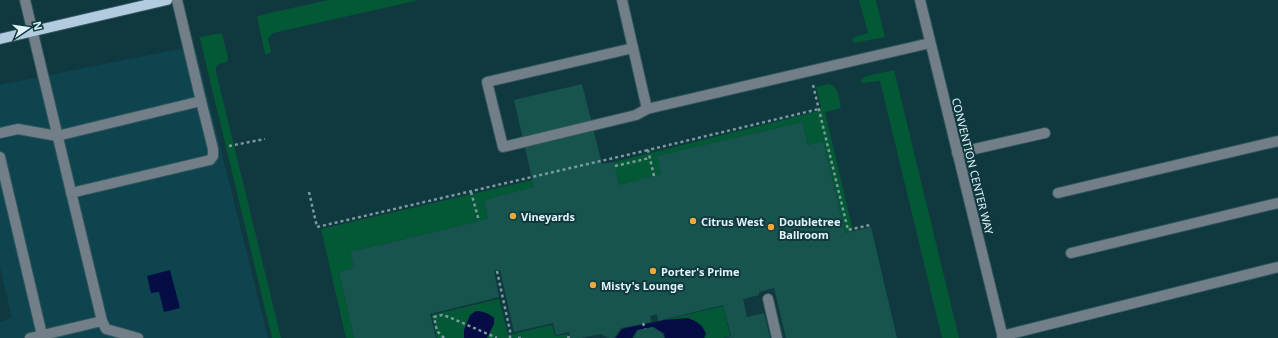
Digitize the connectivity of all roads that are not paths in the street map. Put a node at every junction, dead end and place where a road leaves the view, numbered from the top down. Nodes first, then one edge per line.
1 (25, 0) edge
2 (167, 0) edge
3 (177, 0) edge
4 (622, 0) edge
5 (920, 0) edge
6 (33, 31) junction
7 (0, 39) edge
8 (930, 43) junction
9 (633, 48) junction
10 (202, 101) junction
11 (648, 109) junction
12 (0, 133) edge
13 (1045, 133) dead end
14 (58, 136) junction
15 (1278, 141) edge
16 (957, 153) junction
17 (0, 157) edge
18 (71, 193) junction
19 (1058, 194) dead end
20 (1278, 203) edge
21 (1071, 253) dead end
22 (1278, 267) edge
23 (768, 299) dead end
24 (102, 321) junction
25 (42, 335) junction
26 (1002, 337) edge
27 (30, 338) edge
28 (138, 338) edge
29 (777, 338) edge

1 - 6 street
2 - 6 main road
3 - 10 street
4 - 9 street
5 - 8 street, CONVENTION CENTER WAY
6 - 7 main road
6 - 14 street
8 - 11 street
8 - 16 street, CONVENTION CENTER WAY
9 - 11 street
9 - 11 street
10 - 14 street
10 - 18 street
12 - 14 street
13 - 16 street
14 - 18 street
15 - 19 street
16 - 26 street, CONVENTION CENTER WAY
17 - 25 street
18 - 24 street
20 - 21 street
22 - 26 street
23 - 29 street
24 - 25 street
24 - 28 street
25 - 27 street

